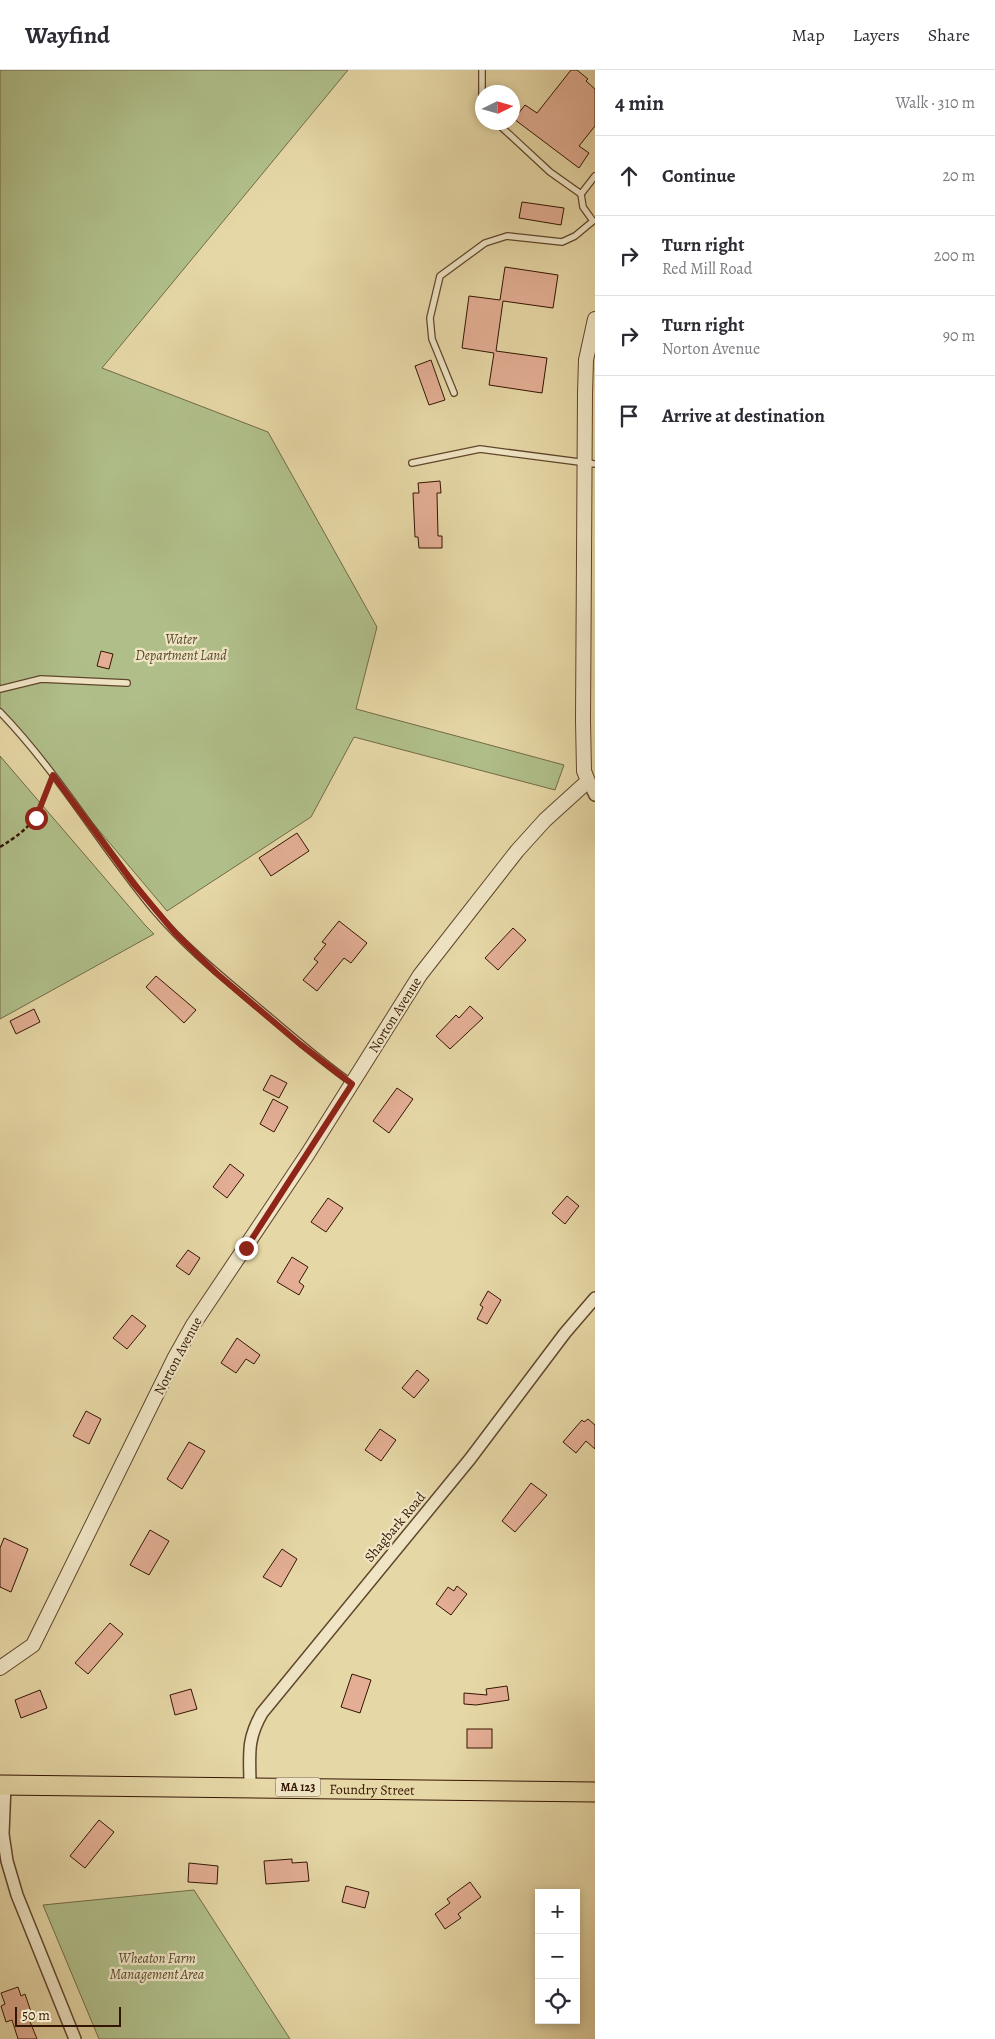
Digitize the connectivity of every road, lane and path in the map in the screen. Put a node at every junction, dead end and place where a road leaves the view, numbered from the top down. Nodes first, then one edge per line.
1 (482, 70) edge
2 (482, 85) edge
3 (505, 130) edge
4 (595, 176) edge
5 (581, 194) junction
6 (594, 222) edge
7 (595, 319) edge
8 (454, 393) dead end
9 (590, 393) edge
10 (412, 463) dead end
11 (590, 464) edge
12 (127, 683) dead end
13 (0, 689) edge
14 (0, 712) edge
15 (53, 775) junction
16 (588, 781) junction
17 (595, 795) edge
18 (0, 847) edge
19 (352, 1084) junction
20 (595, 1298) edge
21 (0, 1668) edge
22 (3, 1785) edge
23 (250, 1787) junction
24 (595, 1792) edge
25 (75, 2039) edge

1 - 2 lane
3 - 5 lane
4 - 5 lane
5 - 6 lane
6 - 8 lane
7 - 9 street
9 - 11 street
10 - 11 lane
11 - 16 street
12 - 13 lane
14 - 15 lane
15 - 18 path
15 - 19 lane
16 - 17 street
16 - 19 street, Norton Avenue
19 - 21 street, Norton Avenue
20 - 23 street, Shagbark Road
22 - 23 highway, Foundry Street / MA 123
22 - 25 street
23 - 24 highway, Foundry Street / MA 123

